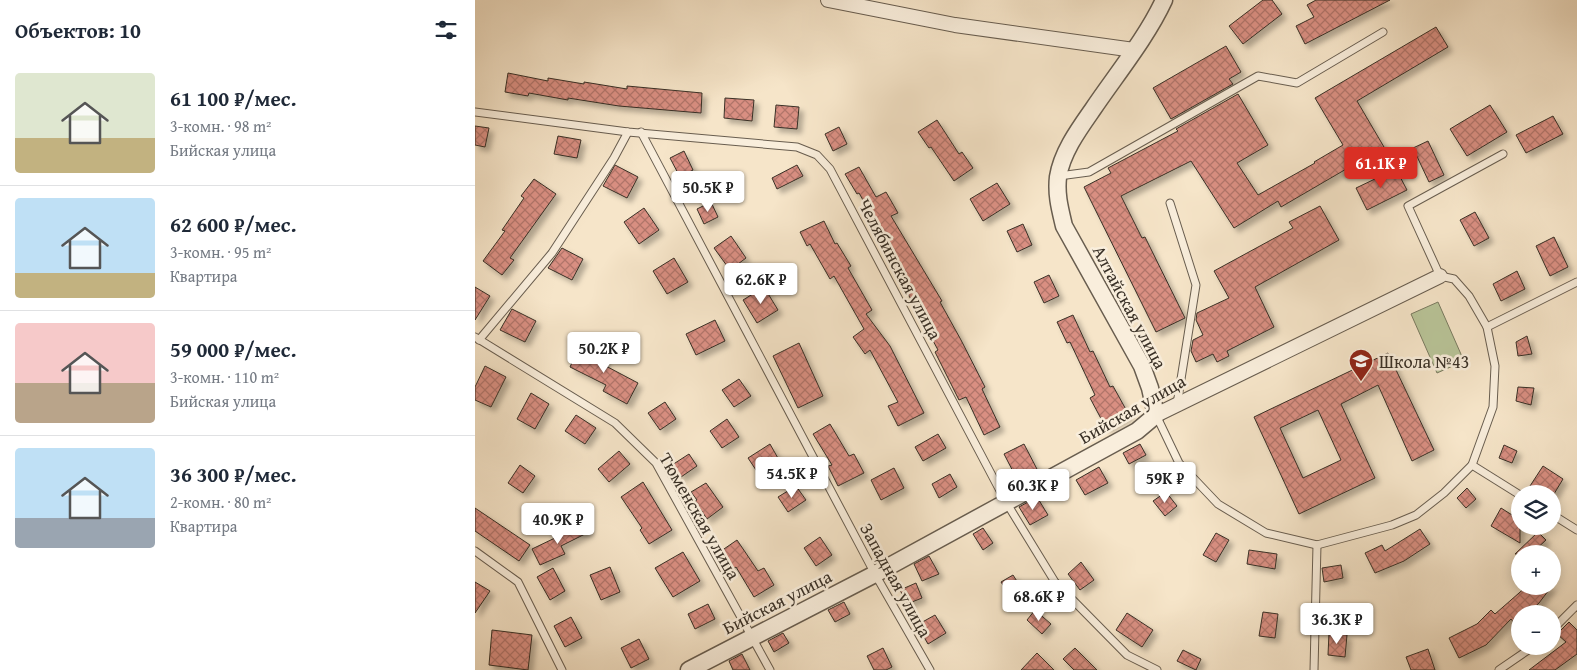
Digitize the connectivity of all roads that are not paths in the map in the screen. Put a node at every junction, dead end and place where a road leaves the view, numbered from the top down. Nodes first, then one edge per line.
1 (828, 0) edge
2 (1164, 0) edge
3 (1383, 32) dead end
4 (1134, 50) junction
5 (475, 112) edge
6 (628, 132) junction
7 (641, 132) junction
8 (1503, 154) dead end
9 (1059, 176) junction
10 (1170, 203) dead end
11 (1440, 276) junction
12 (1577, 282) edge
13 (1487, 327) junction
14 (477, 338) edge
15 (1177, 404) junction
16 (1156, 415) junction
17 (1472, 465) junction
18 (1511, 489) edge
19 (1006, 502) junction
20 (1561, 520) edge
21 (1577, 530) edge
22 (1317, 545) junction
23 (475, 551) edge
24 (875, 574) junction
25 (1577, 605) edge
26 (1561, 621) edge
27 (751, 637) junction
28 (1521, 655) edge
29 (562, 670) edge
30 (689, 670) edge
31 (771, 670) edge
32 (930, 670) edge
33 (1157, 670) edge
34 (1314, 670) edge
35 (1499, 670) edge

1 - 4 street
2 - 4 street, Алтайская улица
3 - 9 lane
4 - 9 street, Алтайская улица
5 - 6 lane, Челябинская улица
6 - 7 lane, Челябинская улица
6 - 14 lane
7 - 19 lane, Челябинская улица
7 - 24 lane, Западная улица
8 - 11 lane
9 - 16 street, Алтайская улица
10 - 15 lane
11 - 13 lane, Алтайская улица
11 - 15 street, Бийская улица
12 - 13 lane
13 - 17 lane, Алтайская улица
14 - 27 lane, Тюменская улица
15 - 16 street, Бийская улица
16 - 19 street, Бийская улица
16 - 22 lane, Алтайская улица
17 - 18 lane
17 - 22 lane, Алтайская улица
19 - 24 street, Бийская улица
19 - 33 lane, Челябинская улица
20 - 21 lane
22 - 34 lane
23 - 29 lane
24 - 27 street, Бийская улица
24 - 32 lane, Западная улица
25 - 26 lane
27 - 30 street, Бийская улица
27 - 31 lane, Тюменская улица
28 - 35 lane

